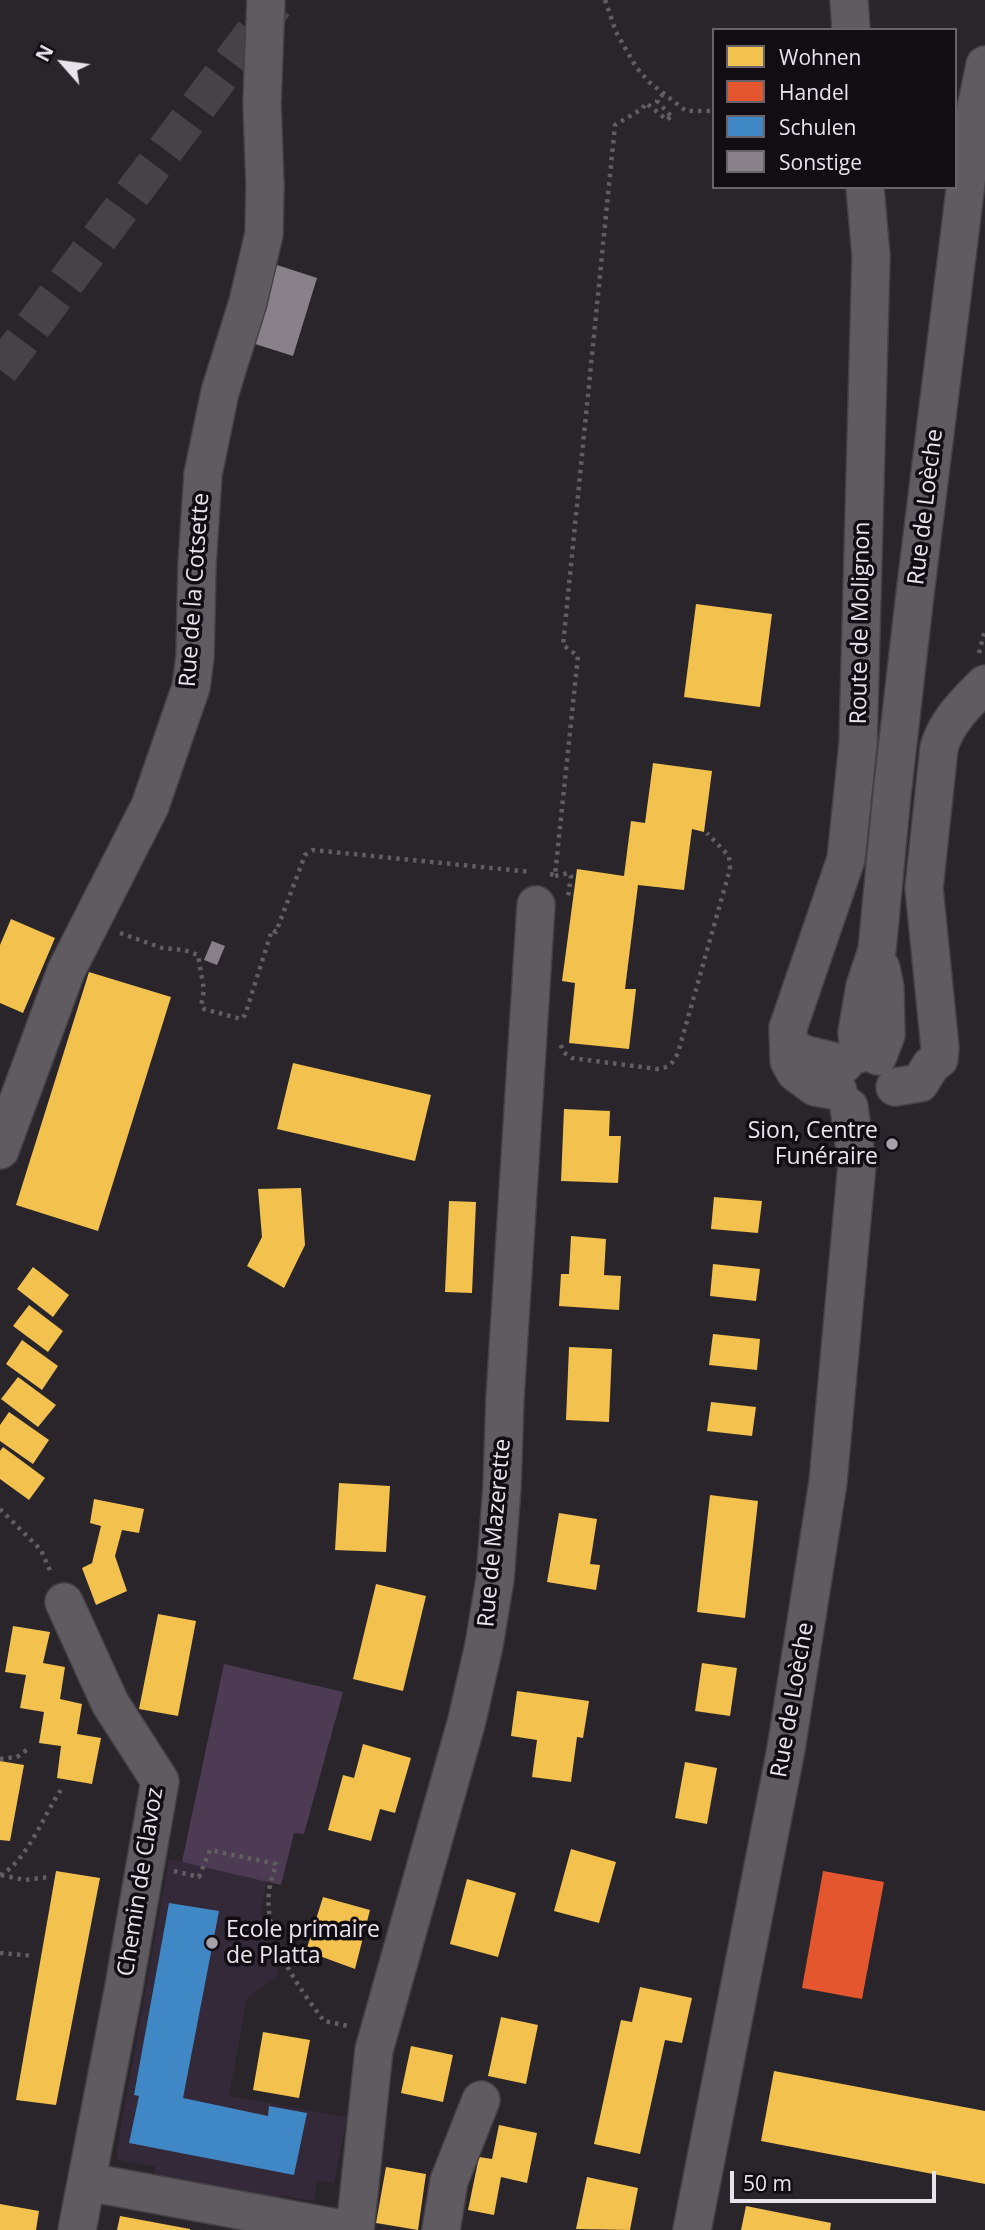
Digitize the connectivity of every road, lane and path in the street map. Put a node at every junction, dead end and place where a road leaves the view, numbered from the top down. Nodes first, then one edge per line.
1 (266, 0) edge
2 (605, 0) edge
3 (849, 0) edge
4 (851, 28) edge
5 (985, 65) edge
6 (663, 94) junction
7 (712, 111) edge
8 (865, 189) edge
9 (985, 630) edge
10 (984, 673) edge
11 (707, 833) dead end
12 (553, 893) junction
13 (92, 918) junction
14 (560, 1039) dead end
15 (866, 1079) junction
16 (0, 1150) edge
17 (0, 1509) edge
18 (64, 1602) joint
19 (28, 1749) dead end
20 (0, 1759) edge
21 (61, 1790) dead end
22 (146, 1864) junction
23 (1, 1875) edge
24 (48, 1877) dead end
25 (0, 1953) edge
26 (33, 1956) dead end
27 (349, 2026) dead end
28 (481, 2100) dead end
29 (88, 2182) junction
30 (77, 2230) edge
31 (347, 2230) edge
32 (355, 2230) edge
33 (440, 2230) edge
34 (692, 2230) edge

1 - 13 street, Rue de la Cotsette
2 - 6 path
3 - 4 street
5 - 15 street, Rue de Loèche
6 - 7 path
6 - 12 path
8 - 15 street, Route de Molignon
9 - 10 path
10 - 15 street
11 - 14 path
12 - 13 path
12 - 32 street, Rue de Mazerette
13 - 16 street, Rue de la Cotsette
15 - 34 street, Rue de Loèche
17 - 18 path
18 - 22 street, Chemin de Clavoz
19 - 20 path
21 - 23 path
22 - 27 path
22 - 29 street, Chemin de Clavoz
23 - 24 path
25 - 26 path
28 - 33 street
29 - 30 street, Chemin de Clavoz
29 - 31 street

